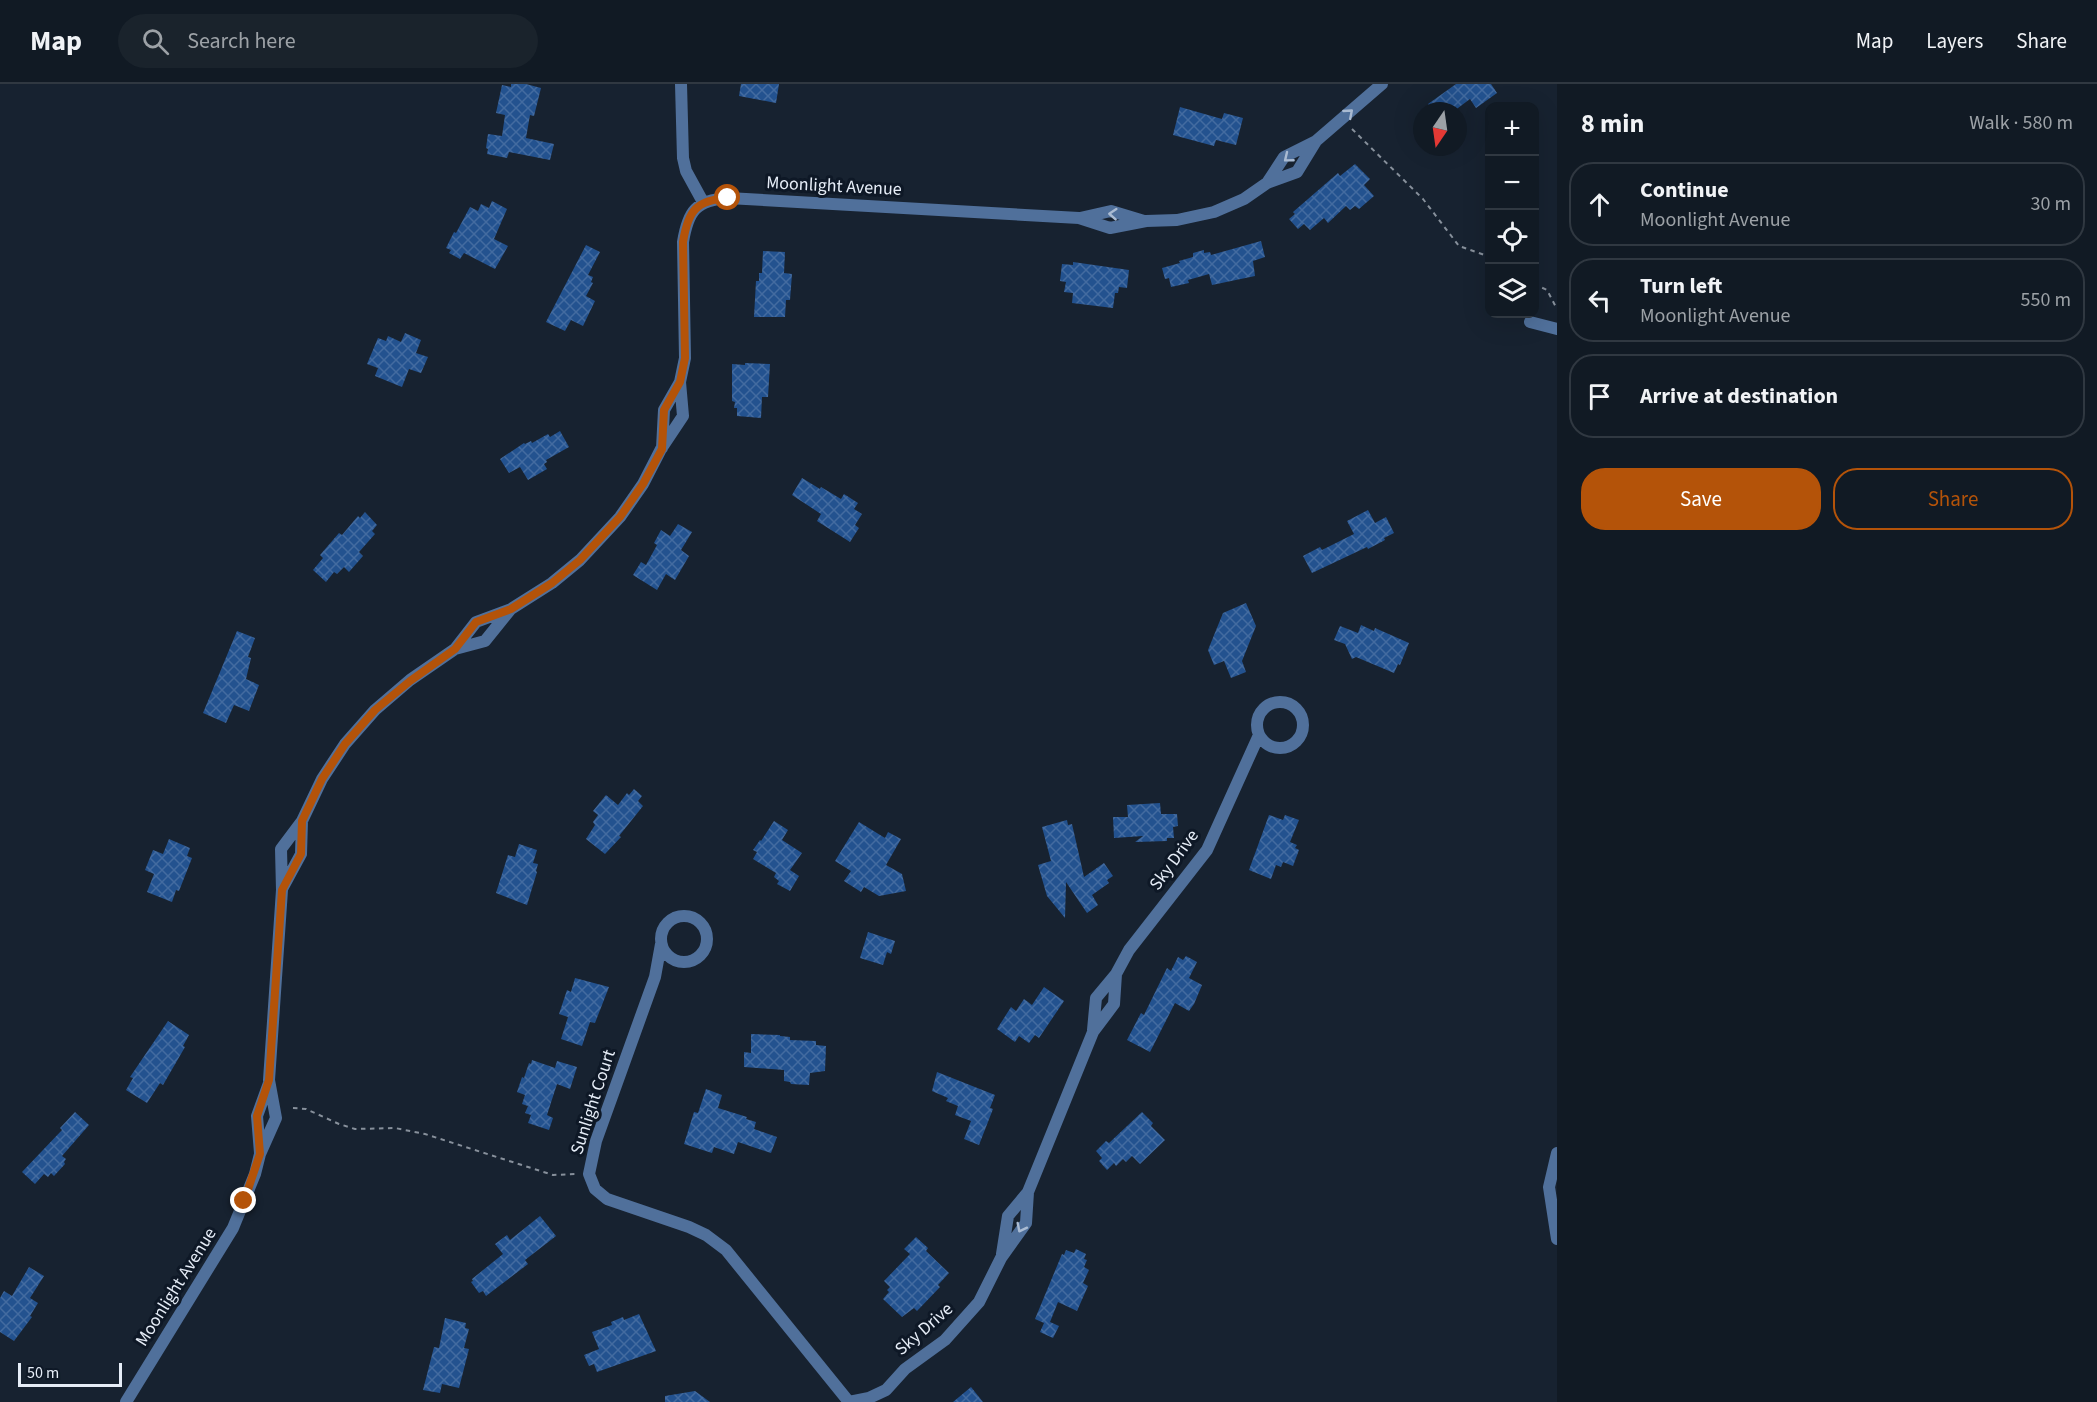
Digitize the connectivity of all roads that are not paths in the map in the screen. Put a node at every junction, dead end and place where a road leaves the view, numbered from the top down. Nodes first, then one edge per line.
1 (681, 84) edge
2 (1382, 84) edge
3 (1316, 141) junction
4 (1267, 183) junction
5 (703, 202) junction
6 (1530, 322) dead end
7 (1557, 329) edge
8 (680, 382) junction
9 (662, 449) junction
10 (511, 609) junction
11 (455, 649) junction
12 (1259, 735) junction
13 (1277, 748) junction
14 (1248, 760) junction
15 (302, 821) junction
16 (282, 890) junction
17 (661, 944) junction
18 (668, 962) junction
19 (1116, 974) junction
20 (1093, 1032) junction
21 (269, 1080) junction
22 (1557, 1153) edge
23 (260, 1154) junction
24 (1028, 1192) junction
25 (1557, 1239) edge
26 (1001, 1258) junction
27 (126, 1402) edge
28 (849, 1402) edge

1 - 5 street
3 -> 2 street, Moonlight Avenue
3 -> 4 street, Moonlight Avenue
3 - 4 street, Moonlight Avenue
4 - 5 street, Moonlight Avenue
5 - 8 street, Moonlight Avenue
6 - 7 street
8 - 9 street, Moonlight Avenue
8 - 9 street, Moonlight Avenue
9 - 10 street, Moonlight Avenue
10 - 11 street, Moonlight Avenue
10 - 11 street, Moonlight Avenue
11 - 15 street, Moonlight Avenue
12 - 13 street
12 - 13 street
12 - 14 street, Sky Drive
13 - 14 street
14 - 19 street, Sky Drive
15 - 16 street, Moonlight Avenue
15 - 16 street, Moonlight Avenue
16 - 21 street, Moonlight Avenue
17 - 18 street, Sunlight Court
17 - 18 street
17 - 18 street, Sunlight Court
18 - 28 street, Sunlight Court
19 - 20 street, Sky Drive
19 - 20 street, Sky Drive
20 - 24 street, Sky Drive
21 - 23 street, Moonlight Avenue
21 - 23 street, Moonlight Avenue
22 - 25 street
23 - 27 street, Moonlight Avenue
24 - 26 street, Sky Drive
24 -> 26 street, Sky Drive
26 - 28 street, Sky Drive

